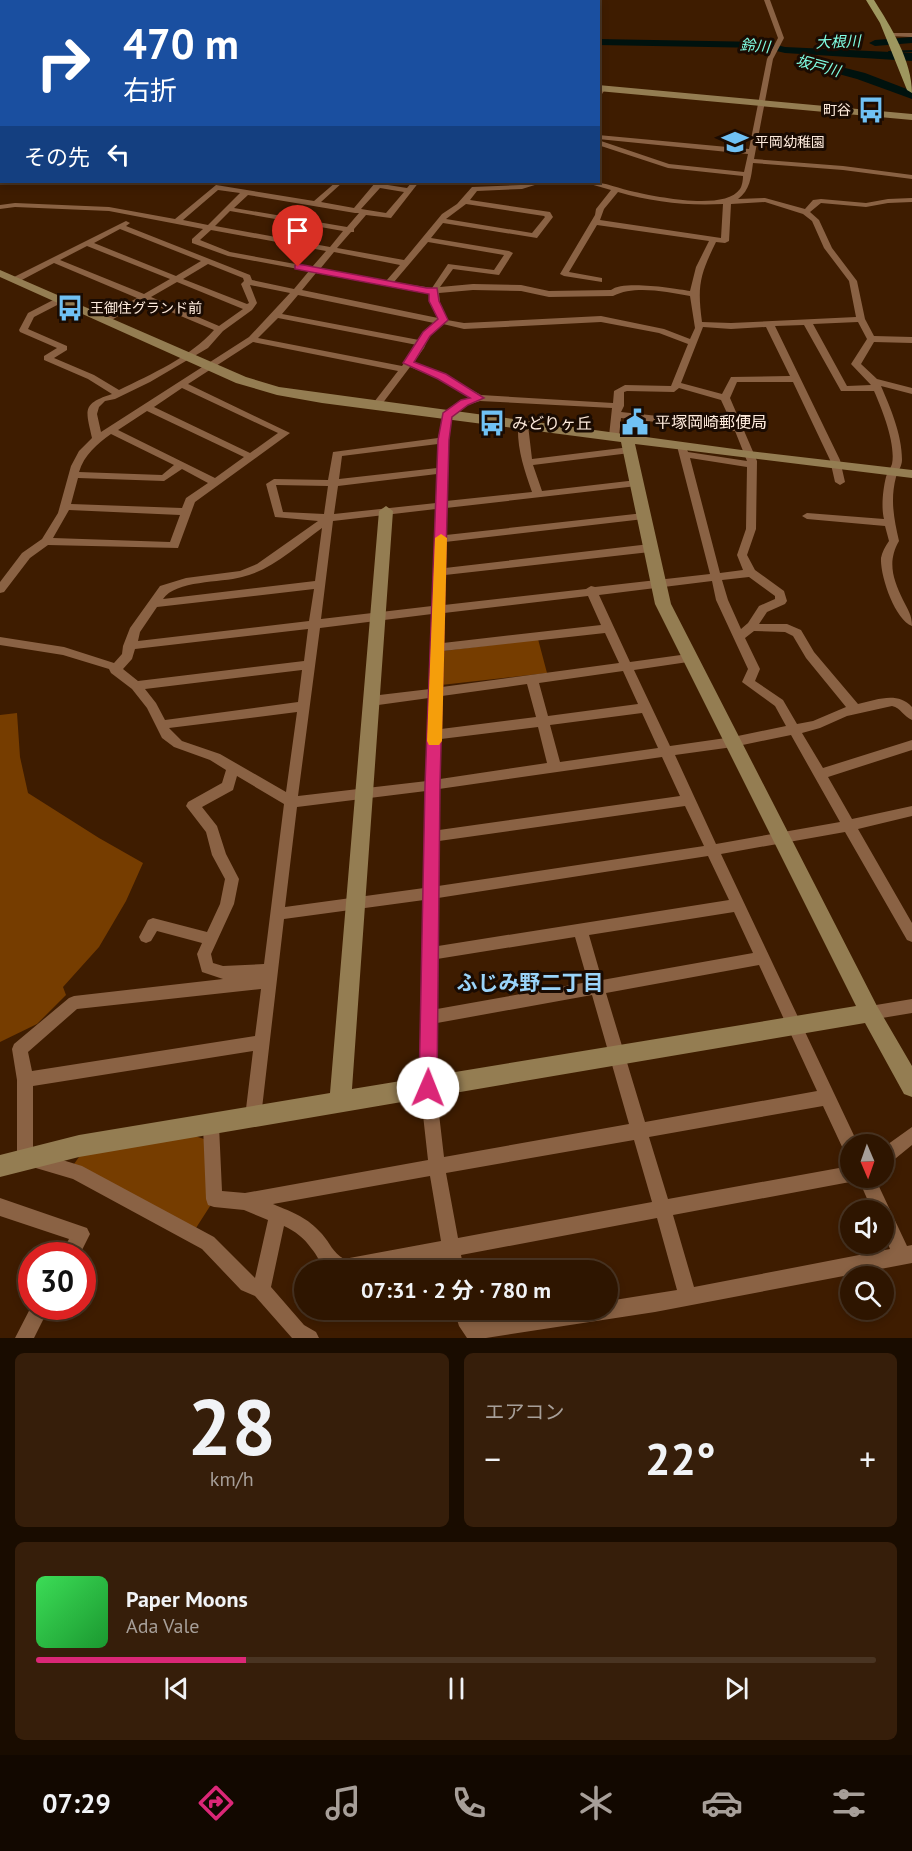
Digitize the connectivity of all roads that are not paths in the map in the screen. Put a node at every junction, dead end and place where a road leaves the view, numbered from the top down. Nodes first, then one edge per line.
1 (766, 0) edge
2 (870, 0) edge
3 (912, 35) edge
4 (890, 36) junction
5 (601, 88) edge
6 (912, 90) edge
7 (761, 103) junction
8 (912, 117) edge
9 (600, 137) edge
10 (600, 143) edge
11 (753, 152) junction
12 (751, 161) junction
13 (748, 174) junction
14 (912, 177) edge
15 (339, 183) edge
16 (415, 183) edge
17 (532, 183) edge
18 (596, 183) edge
19 (615, 190) junction
20 (409, 191) junction
21 (246, 192) junction
22 (912, 200) edge
23 (464, 201) junction
24 (727, 201) junction
25 (315, 204) junction
26 (0, 207) edge
27 (229, 209) junction
28 (355, 211) junction
29 (364, 212) junction
30 (806, 212) junction
31 (141, 215) junction
32 (177, 221) junction
33 (443, 221) junction
34 (594, 222) junction
35 (120, 226) junction
36 (209, 227) junction
37 (351, 230) junction
38 (425, 239) junction
39 (713, 240) junction
40 (87, 243) junction
41 (333, 250) junction
42 (53, 260) junction
43 (264, 260) junction
44 (208, 261) junction
45 (405, 263) junction
46 (315, 270) junction
47 (0, 273) edge
48 (241, 274) junction
49 (178, 279) junction
50 (15, 280) junction
51 (599, 280) dead end
52 (248, 282) junction
53 (388, 284) junction
54 (434, 290) junction
55 (297, 291) junction
56 (694, 294) junction
57 (144, 298) junction
58 (60, 300) junction
59 (249, 308) junction
60 (276, 315) junction
61 (861, 319) junction
62 (105, 320) junction
63 (443, 320) junction
64 (807, 322) junction
65 (769, 323) junction
66 (698, 324) junction
67 (220, 329) junction
68 (252, 339) junction
69 (871, 339) junction
70 (912, 340) edge
71 (420, 343) junction
72 (694, 343) junction
73 (187, 356) junction
74 (212, 366) junction
75 (405, 366) junction
76 (795, 379) junction
77 (676, 384) junction
78 (182, 385) junction
79 (876, 385) junction
80 (912, 391) edge
81 (119, 394) junction
82 (479, 398) junction
83 (725, 398) junction
84 (376, 406) junction
85 (147, 407) junction
86 (618, 411) junction
87 (447, 415) junction
88 (523, 425) junction
89 (738, 428) junction
90 (111, 430) junction
91 (97, 439) junction
92 (443, 440) junction
93 (624, 441) junction
94 (685, 449) junction
95 (251, 457) junction
96 (527, 463) junction
97 (182, 465) junction
98 (752, 465) junction
99 (443, 470) junction
100 (912, 474) edge
101 (72, 475) junction
102 (215, 482) junction
103 (840, 482) dead end
104 (334, 483) junction
105 (637, 483) junction
106 (538, 494) junction
107 (442, 505) junction
108 (66, 507) junction
109 (386, 511) junction
110 (186, 512) junction
111 (644, 516) junction
112 (807, 516) dead end
113 (329, 518) junction
114 (890, 522) junction
115 (441, 538) junction
116 (46, 541) junction
117 (650, 548) junction
118 (440, 572) junction
119 (751, 573) junction
120 (715, 576) junction
121 (658, 582) junction
122 (321, 584) junction
123 (0, 589) edge
124 (591, 590) junction
125 (153, 604) junction
126 (439, 609) junction
127 (378, 615) junction
128 (912, 622) edge
129 (316, 623) junction
130 (752, 626) junction
131 (609, 628) junction
132 (740, 636) junction
133 (0, 641) edge
134 (129, 646) junction
135 (438, 648) junction
136 (688, 658) junction
137 (109, 665) dead end
138 (310, 665) junction
139 (627, 667) junction
140 (532, 679) junction
141 (136, 686) junction
142 (436, 692) junction
143 (371, 701) junction
144 (305, 706) junction
145 (646, 708) junction
146 (855, 709) junction
147 (912, 715) edge
148 (543, 721) junction
149 (160, 725) junction
150 (795, 730) junction
151 (435, 735) junction
152 (733, 742) junction
153 (912, 745) edge
154 (666, 752) junction
155 (233, 767) junction
156 (555, 768) junction
157 (820, 774) junction
158 (433, 785) junction
159 (363, 795) junction
160 (689, 800) junction
161 (291, 802) junction
162 (912, 811) edge
163 (849, 827) junction
164 (432, 836) junction
165 (781, 838) junction
166 (712, 850) junction
167 (431, 893) junction
168 (355, 905) junction
169 (738, 905) junction
170 (277, 914) junction
171 (580, 929) junction
172 (912, 936) edge
173 (146, 937) dead end
174 (210, 939) junction
175 (430, 954) junction
176 (762, 958) junction
177 (270, 975) junction
178 (597, 988) junction
179 (912, 1006) edge
180 (870, 1012) junction
181 (428, 1018) junction
182 (795, 1025) junction
183 (262, 1042) junction
184 (617, 1056) junction
185 (25, 1080) junction
186 (912, 1087) edge
187 (428, 1088) junction
188 (828, 1097) junction
189 (340, 1102) junction
190 (253, 1117) junction
191 (211, 1126) junction
192 (638, 1131) junction
193 (845, 1134) edge
194 (912, 1135) edge
195 (894, 1149) edge
196 (25, 1157) junction
197 (0, 1166) edge
198 (436, 1168) junction
199 (840, 1176) edge
200 (244, 1201) junction
201 (0, 1207) edge
202 (661, 1208) junction
203 (278, 1215) junction
204 (894, 1233) edge
205 (77, 1242) edge
206 (450, 1249) junction
207 (907, 1254) edge
208 (453, 1260) edge
209 (261, 1290) junction
210 (688, 1296) junction
211 (618, 1307) edge
212 (34, 1320) edge
213 (465, 1320) edge
214 (540, 1320) edge
215 (24, 1338) edge
216 (310, 1338) edge

1 - 7 street
2 - 4 main road
3 - 4 street
4 - 6 main road
5 - 7 street
7 - 8 street
7 - 11 street
9 - 11 street
10 - 13 street
11 - 12 street
12 - 13 street
12 - 14 street
13 - 24 street
15 - 25 street
16 - 20 street
17 - 23 street
18 - 19 street
19 - 24 street
19 - 34 street
20 - 28 street
20 - 29 street
21 - 25 street
21 - 27 street
21 - 32 street
22 - 30 street
23 - 33 street
23 - 33 street
24 - 30 street
24 - 39 street
25 - 28 street
26 - 31 street
27 - 36 street
27 - 37 street
28 - 29 street
29 - 37 street
30 - 61 street
31 - 32 street
31 - 35 street
32 - 36 street
33 - 38 street
34 - 39 street
34 - 51 street
35 - 40 street
35 - 44 street
36 - 41 street
36 - 43 street
37 - 41 street
38 - 45 street
38 - 54 street
39 - 56 street
40 - 42 street
40 - 49 street
41 - 45 street
41 - 46 street
42 - 50 street
42 - 57 street
43 - 46 street
43 - 48 street
44 - 48 street
44 - 49 street
45 - 53 street
46 - 53 street
46 - 55 street
47 - 50 street
48 - 52 street
49 - 57 street
49 - 59 street
50 - 58 street
52 - 55 street
52 - 59 street
53 - 54 street
54 - 56 street
54 - 63 street
55 - 60 street
55 - 63 street
56 - 66 street
57 - 62 street
57 - 67 street
58 - 62 street
58 - 81 street
59 - 67 street
60 - 68 street
60 - 71 street
61 - 64 street
61 - 69 street
62 - 73 street
63 - 71 street
63 - 72 street
64 - 65 street
64 - 79 street
65 - 66 street
65 - 76 street
66 - 72 street
67 - 73 street
68 - 74 street
68 - 75 street
69 - 70 street
69 - 79 street
71 - 75 street
72 - 77 street
73 - 74 street
73 - 81 street
74 - 78 street
74 - 84 street
75 - 82 street
75 - 84 street
76 - 83 street
76 - 103 street
77 - 83 street
77 - 86 street
78 - 85 street
78 - 95 street
79 - 80 street
79 - 114 street
81 - 91 street
82 - 86 street
82 - 87 street
83 - 89 street
84 - 87 street
85 - 90 street
85 - 95 street
86 - 89 street
86 - 93 street
87 - 88 street
87 - 92 street
88 - 93 street
88 - 96 street
89 - 98 street
90 - 91 street
90 - 97 street
91 - 101 street
92 - 99 street
92 - 104 street
93 - 94 street
93 - 96 street
93 - 105 street
94 - 98 street
94 - 100 street
94 - 120 street
95 - 102 street
96 - 106 street
97 - 101 street
97 - 102 street
98 - 119 street
99 - 104 street
99 - 107 street
101 - 108 street
102 - 110 street
104 - 113 street
104 - 113 street
105 - 106 street
105 - 111 street
106 - 107 street
107 - 109 street
107 - 115 street
108 - 110 street
108 - 116 street
109 - 113 street
109 - 127 street
110 - 116 street
111 - 115 street
111 - 117 street
112 - 114 street
113 - 122 street
113 - 125 street
114 - 128 street
115 - 118 street
116 - 123 street
117 - 118 street
117 - 121 street
118 - 126 street
119 - 120 street
119 - 130 street
120 - 121 street
120 - 132 street
121 - 124 street
121 - 136 street
122 - 125 street
122 - 129 street
124 - 126 street
124 - 131 street
125 - 134 street
126 - 127 street
126 - 135 street
127 - 129 street
127 - 143 street
129 - 134 street
129 - 138 street
130 - 132 street
130 - 146 street
131 - 135 street
131 - 139 street
132 - 150 street
133 - 137 street
134 - 141 street
135 - 142 street
136 - 139 street
136 - 152 street
138 - 141 street
138 - 144 street
139 - 140 street
139 - 145 street
140 - 142 street
140 - 148 street
141 - 149 street
142 - 143 street
142 - 151 street
143 - 159 street
144 - 149 street
144 - 161 street
145 - 148 street
145 - 154 street
146 - 147 street
146 - 150 street
148 - 151 street
148 - 156 street
149 - 155 street
150 - 152 street
150 - 157 street
151 - 158 street
152 - 154 street
152 - 165 street
153 - 157 street
154 - 156 street
154 - 160 street
155 - 161 street
155 - 174 street
156 - 158 street
157 - 163 street
158 - 159 street
158 - 164 street
159 - 161 street
159 - 168 street
160 - 164 street
160 - 166 street
161 - 170 street
162 - 163 street
163 - 165 street
163 - 172 street
164 - 167 street
165 - 166 street
165 - 180 street
166 - 167 street
166 - 169 street
167 - 168 street
167 - 175 street
168 - 170 street
168 - 189 street
169 - 171 street
169 - 176 street
170 - 177 street
171 - 175 street
171 - 178 street
173 - 174 street
174 - 177 street
175 - 181 street
176 - 178 street
176 - 182 street
177 - 183 street
177 - 185 street
178 - 181 street
178 - 184 street
179 - 180 street
180 - 182 street
180 - 186 street
181 - 187 street
182 - 184 street
182 - 188 street
183 - 185 street
183 - 190 street
184 - 187 street
184 - 192 street
185 - 196 street
187 - 189 street
187 - 198 street
188 - 192 street
188 - 193 street
189 - 190 street
190 - 191 street
191 - 196 street
191 - 200 street
192 - 198 street
192 - 202 street
194 - 195 street
196 - 197 street
196 - 209 street
198 - 200 street
198 - 206 street
199 - 202 street
200 - 203 street
201 - 205 street
202 - 206 street
202 - 210 street
203 - 206 street
203 - 209 street
204 - 207 street
206 - 208 street
207 - 210 street
209 - 216 street
210 - 211 street
212 - 215 street
213 - 214 street

